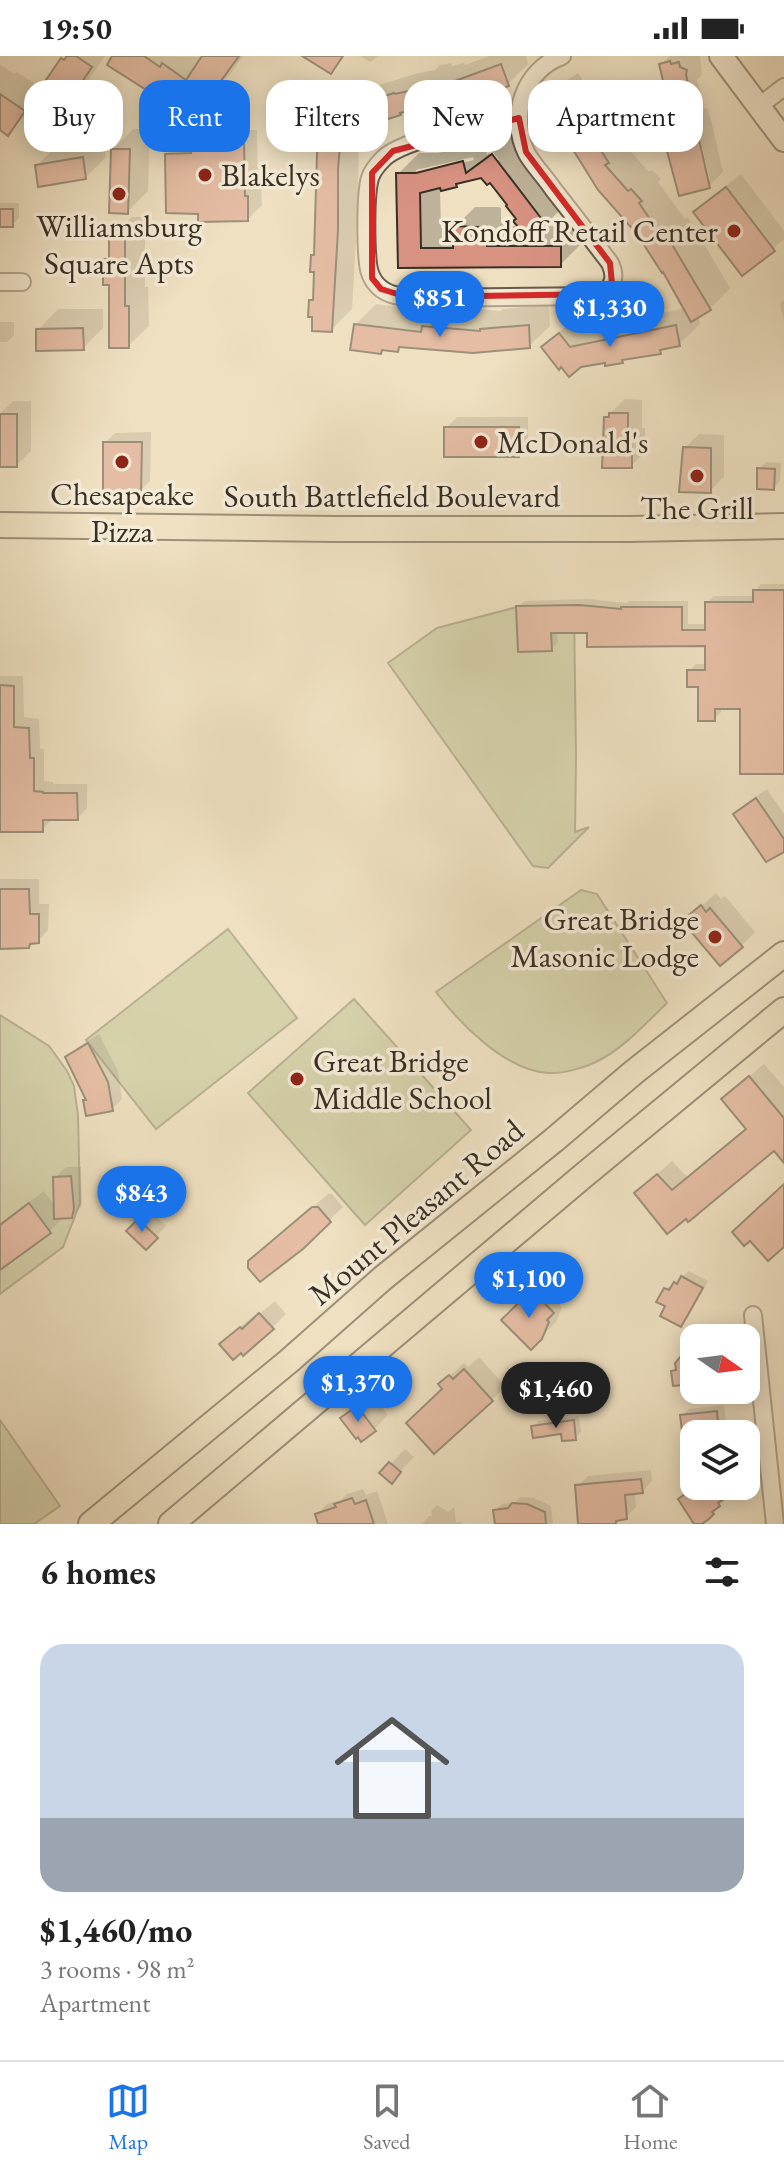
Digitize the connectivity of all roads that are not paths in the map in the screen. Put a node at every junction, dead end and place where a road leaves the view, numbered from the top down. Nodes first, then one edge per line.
1 (562, 56) edge
2 (721, 56) edge
3 (784, 87) edge
4 (758, 107) junction
5 (519, 118) junction
6 (784, 140) edge
7 (0, 282) edge
8 (22, 282) dead end
9 (0, 525) edge
10 (784, 526) edge
11 (784, 954) edge
12 (784, 1010) edge
13 (753, 1315) dead end
14 (91, 1524) edge
15 (171, 1524) edge
16 (775, 1524) edge

1 - 5 street
2 - 4 main road
3 - 4 street
4 - 6 main road
5 - 5 street
7 - 8 street
9 - 10 main road, South Battlefield Boulevard
11 - 14 main road, Mount Pleasant Road
12 - 15 main road
13 - 16 street

